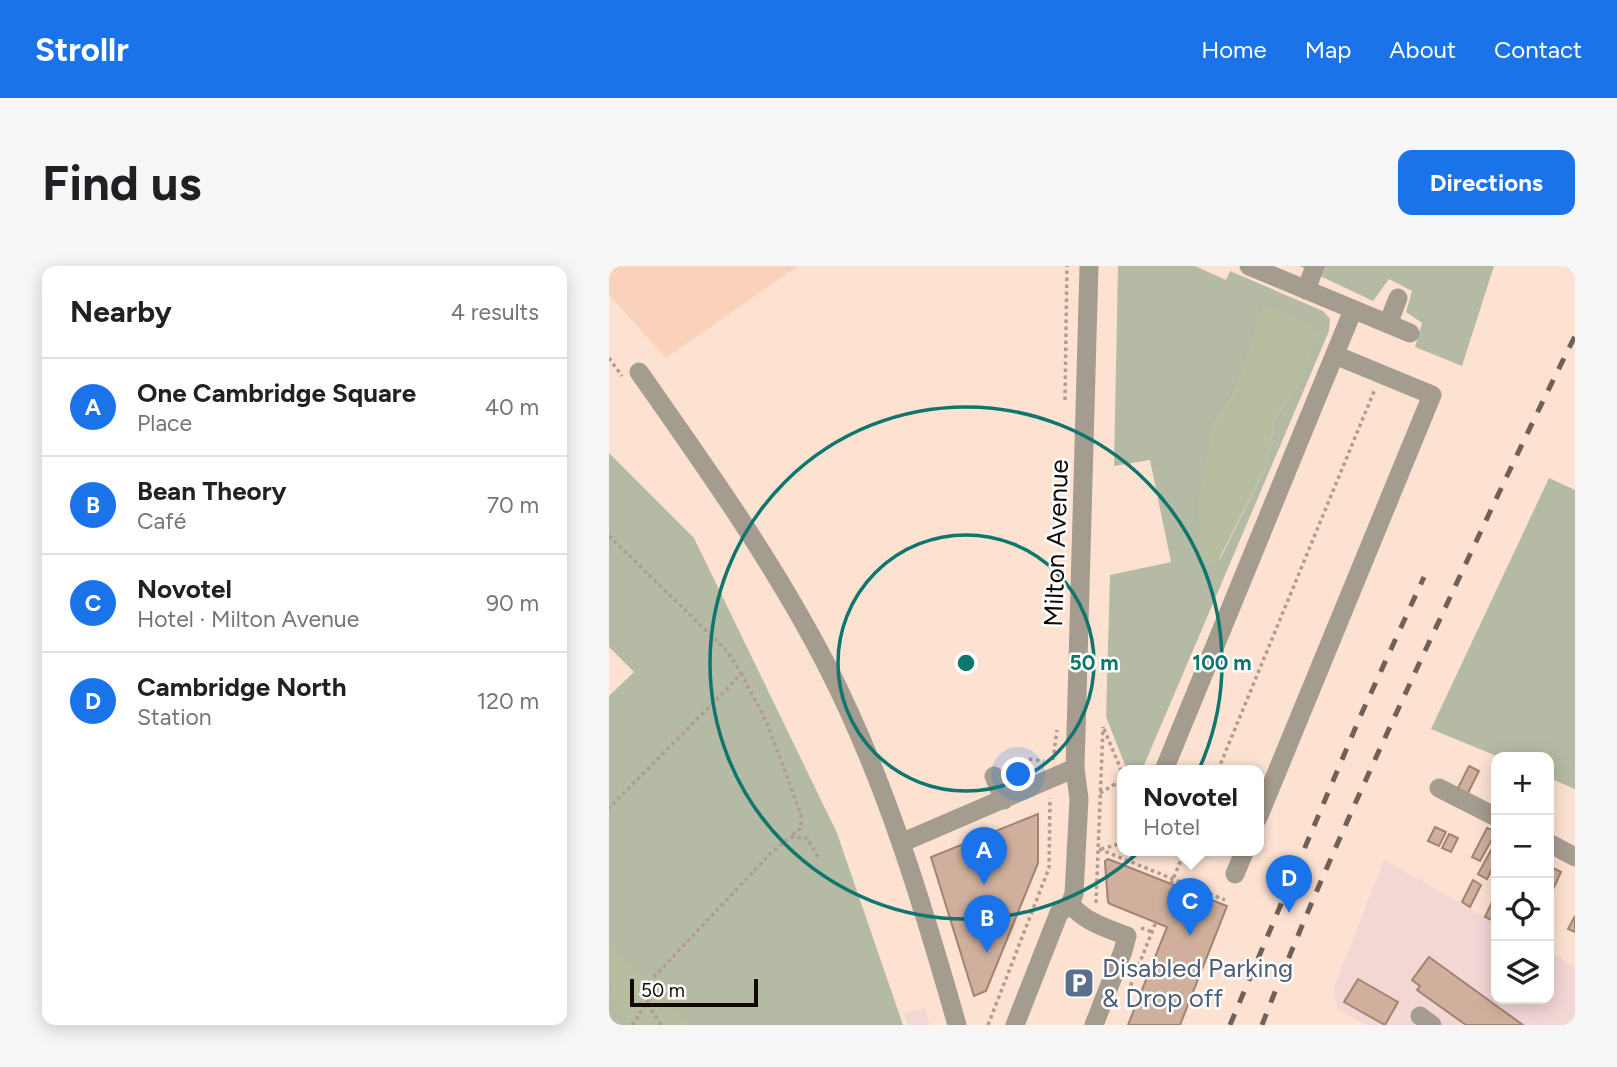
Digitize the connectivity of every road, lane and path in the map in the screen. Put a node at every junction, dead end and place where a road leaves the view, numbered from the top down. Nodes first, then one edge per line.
1 (1089, 266) edge
2 (1249, 266) edge
3 (1315, 266) edge
4 (1306, 290) junction
5 (1398, 298) dead end
6 (1353, 310) junction
7 (1388, 324) junction
8 (1410, 333) dead end
9 (1335, 355) junction
10 (639, 372) dead end
11 (1381, 374) junction
12 (609, 536) edge
13 (741, 673) junction
14 (1029, 759) dead end
15 (1052, 761) dead end
16 (1119, 765) edge
17 (1166, 765) edge
18 (1220, 765) edge
19 (1076, 768) junction
20 (994, 776) dead end
21 (1117, 783) edge
22 (1439, 788) dead end
23 (1050, 789) dead end
24 (1100, 793) junction
25 (1004, 800) junction
26 (1264, 803) edge
27 (609, 808) edge
28 (1492, 815) edge
29 (790, 837) junction
30 (901, 843) junction
31 (1117, 844) edge
32 (1554, 846) edge
33 (1099, 849) junction
34 (1183, 856) edge
35 (1242, 856) edge
36 (818, 857) dead end
37 (1575, 857) edge
38 (1235, 874) dead end
39 (1173, 882) junction
40 (1225, 900) dead end
41 (1070, 904) junction
42 (1098, 909) dead end
43 (1156, 922) dead end
44 (1140, 928) dead end
45 (1152, 932) junction
46 (1124, 1002) dead end
47 (647, 1003) junction
48 (632, 1025) edge
49 (661, 1025) edge
50 (957, 1025) edge
51 (988, 1025) edge
52 (1015, 1025) edge
53 (1094, 1025) edge

1 - 19 street, Milton Avenue
2 - 4 street
3 - 4 street
4 - 6 street
5 - 7 street
6 - 7 street
6 - 9 street
7 - 8 street
9 - 11 street
9 - 17 street
10 - 30 street
11 - 18 path
11 - 26 street
12 - 13 path
13 - 27 path
13 - 29 path
14 - 15 path
16 - 24 path
19 - 25 street
19 - 41 street, Milton Avenue
20 - 25 street
21 - 24 path
22 - 28 street
23 - 51 path
24 - 33 path
25 - 30 street
29 - 36 path
29 - 47 path
30 - 50 street
31 - 33 path
32 - 37 street
33 - 39 path
33 - 42 path
34 - 39 path
35 - 38 street
39 - 40 path
41 - 52 street
41 - 53 street
43 - 45 path
44 - 45 path
45 - 46 path
47 - 48 path
47 - 49 path

